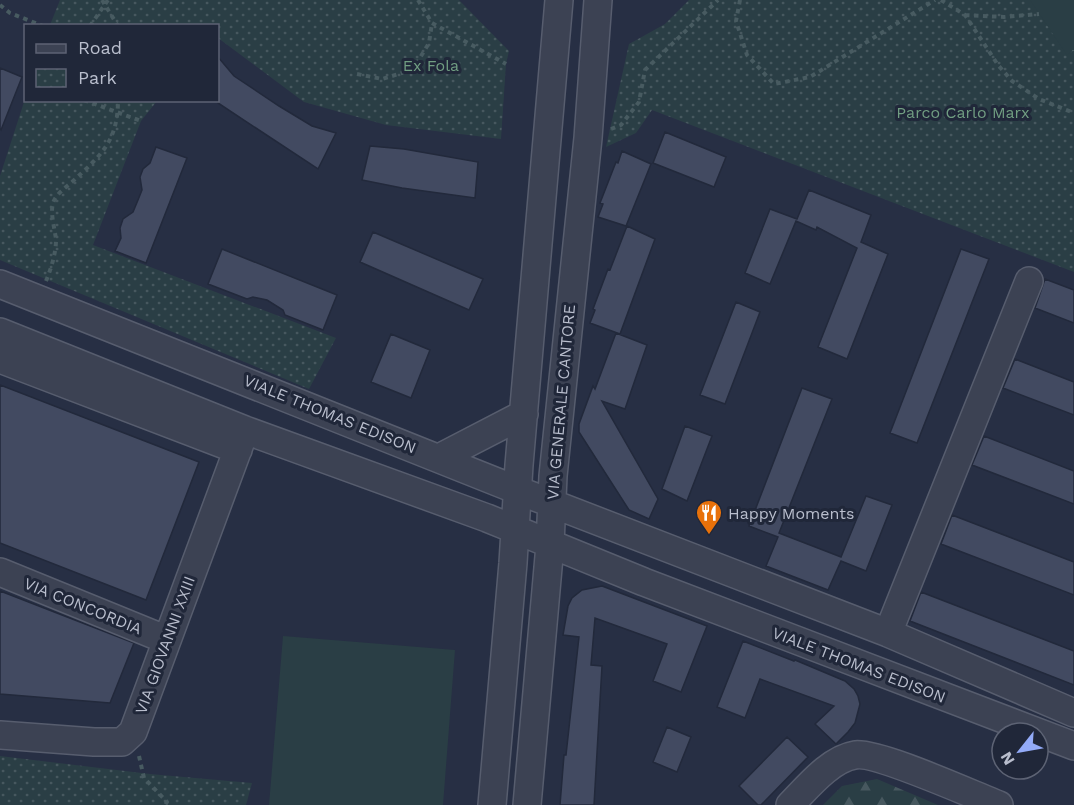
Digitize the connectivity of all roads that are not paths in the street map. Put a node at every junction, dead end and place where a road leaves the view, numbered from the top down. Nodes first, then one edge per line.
1 (559, 0) edge
2 (598, 0) edge
3 (1029, 280) dead end
4 (0, 284) edge
5 (0, 332) edge
6 (0, 359) edge
7 (524, 414) junction
8 (242, 440) junction
9 (440, 458) junction
10 (517, 490) junction
11 (551, 502) junction
12 (514, 530) junction
13 (550, 545) junction
14 (660, 545) junction
15 (0, 572) edge
16 (644, 582) junction
17 (888, 633) junction
18 (166, 640) junction
19 (1074, 713) edge
20 (0, 735) edge
21 (1074, 746) edge
22 (492, 805) edge
23 (527, 805) edge
24 (790, 805) edge
25 (999, 805) edge

1 - 7 street
2 - 11 street, VIA GENERALE CANTORE
3 - 17 street
4 - 9 street, VIALE THOMAS EDISON
5 - 8 street, VIALE THOMAS EDISON
6 - 8 street
7 - 9 street
7 - 10 street
8 - 12 street, VIALE THOMAS EDISON
8 - 18 street, VIA GIOVANNI XXIII
9 - 10 street, VIALE THOMAS EDISON
10 - 11 street, VIALE THOMAS EDISON
10 - 12 street
11 - 13 street, VIA GENERALE CANTORE
11 - 14 street, VIALE THOMAS EDISON
12 - 13 street, VIALE THOMAS EDISON
12 - 22 street
13 - 16 street, VIALE THOMAS EDISON
13 - 23 street, VIA GENERALE CANTORE
14 - 16 street
14 - 17 street, VIALE THOMAS EDISON
15 - 18 street, VIA CONCORDIA
16 - 21 street, VIALE THOMAS EDISON
17 - 19 street, VIALE THOMAS EDISON
18 - 20 street, VIA GIOVANNI XXIII
24 - 25 street

